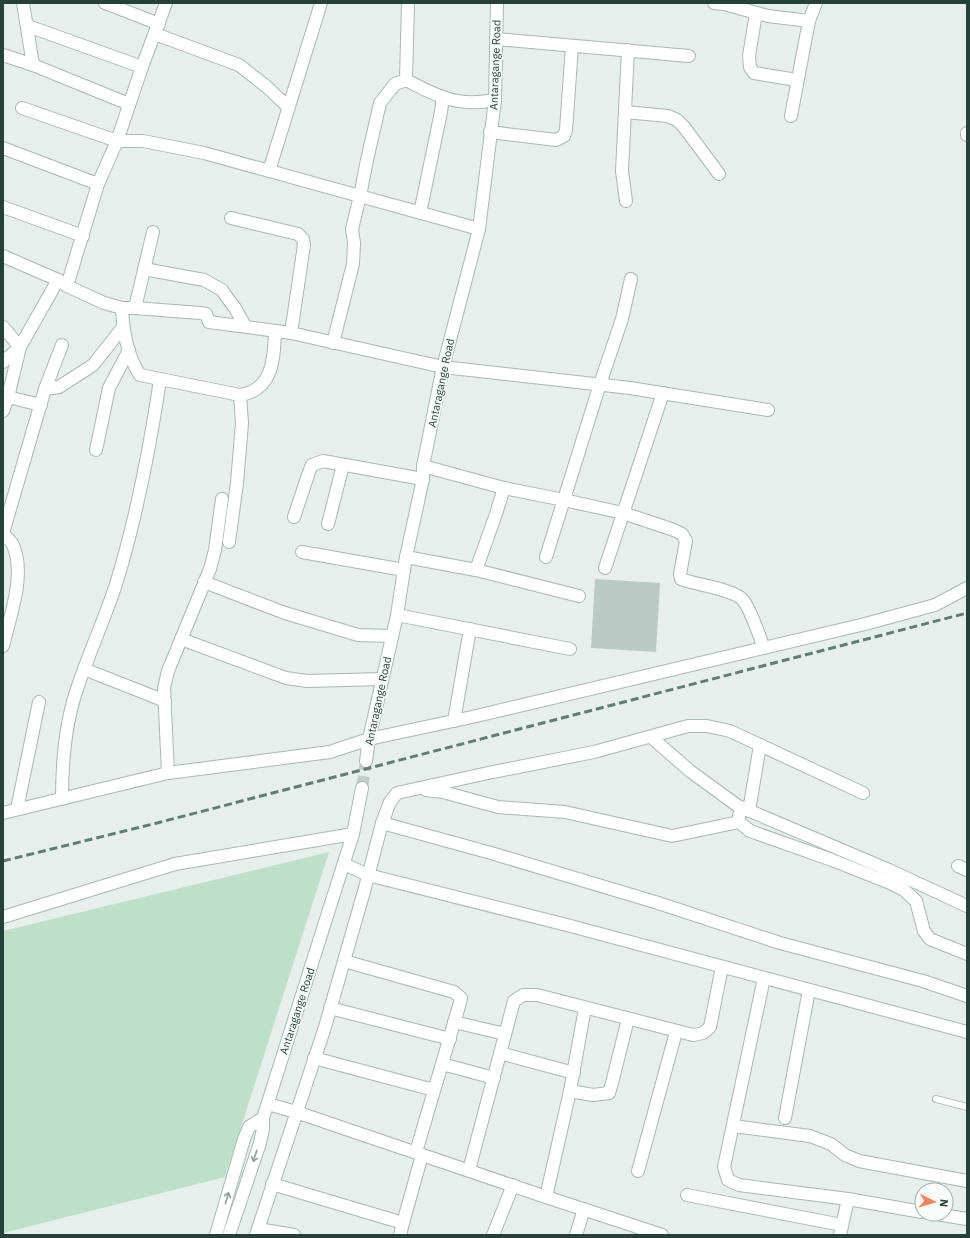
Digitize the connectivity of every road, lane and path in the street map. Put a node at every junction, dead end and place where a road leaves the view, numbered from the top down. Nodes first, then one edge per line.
1 (23, 3) edge
2 (104, 3) edge
3 (166, 3) edge
4 (320, 3) edge
5 (408, 3) edge
6 (497, 3) edge
7 (714, 3) edge
8 (816, 3) edge
9 (756, 13) junction
10 (809, 21) junction
11 (28, 26) junction
12 (157, 29) junction
13 (496, 39) junction
14 (572, 46) junction
15 (628, 50) junction
16 (3, 55) edge
17 (688, 56) dead end
18 (33, 65) junction
19 (142, 67) junction
20 (406, 80) junction
21 (797, 80) junction
22 (443, 97) junction
23 (495, 100) junction
24 (129, 104) junction
25 (288, 107) junction
26 (22, 108) dead end
27 (625, 112) junction
28 (791, 116) dead end
29 (490, 132) junction
30 (117, 141) junction
31 (3, 148) edge
32 (269, 171) junction
33 (719, 174) dead end
34 (98, 184) junction
35 (360, 196) junction
36 (626, 201) dead end
37 (3, 207) edge
38 (420, 213) junction
39 (231, 218) dead end
40 (479, 229) junction
41 (153, 232) dead end
42 (83, 236) junction
43 (3, 256) edge
44 (144, 269) junction
45 (631, 279) dead end
46 (63, 283) junction
47 (122, 308) junction
48 (134, 308) junction
49 (245, 326) junction
50 (3, 327) edge
51 (123, 327) junction
52 (275, 332) junction
53 (291, 333) junction
54 (333, 343) junction
55 (62, 345) dead end
56 (20, 347) junction
57 (129, 350) junction
58 (3, 362) edge
59 (443, 367) junction
60 (160, 380) junction
61 (600, 384) junction
62 (45, 389) junction
63 (662, 393) junction
64 (240, 395) junction
65 (8, 397) junction
66 (41, 405) junction
67 (768, 410) dead end
68 (3, 411) edge
69 (96, 450) dead end
70 (343, 466) junction
71 (423, 466) junction
72 (422, 479) junction
73 (504, 488) junction
74 (222, 499) dead end
75 (564, 500) junction
76 (623, 513) junction
77 (294, 517) dead end
78 (328, 524) dead end
79 (3, 533) edge
80 (229, 542) dead end
81 (302, 552) dead end
82 (406, 557) junction
83 (546, 557) dead end
84 (606, 568) dead end
85 (404, 570) junction
86 (476, 570) junction
87 (204, 582) junction
88 (967, 588) edge
89 (579, 596) dead end
90 (397, 615) junction
91 (470, 629) junction
92 (392, 636) junction
93 (181, 639) junction
94 (3, 646) edge
95 (764, 648) junction
96 (570, 649) dead end
97 (84, 670) junction
98 (382, 679) junction
99 (165, 701) junction
100 (39, 702) dead end
101 (454, 721) junction
102 (651, 737) junction
103 (369, 740) junction
104 (760, 745) junction
105 (366, 761) tunnel mouth
106 (168, 774) junction
107 (362, 788) tunnel mouth
108 (415, 789) junction
109 (863, 793) dead end
110 (62, 799) junction
111 (17, 809) junction
112 (744, 809) junction
113 (3, 813) edge
114 (739, 822) junction
115 (382, 823) junction
116 (353, 834) junction
117 (344, 864) junction
118 (368, 875) junction
119 (967, 906) edge
120 (3, 917) edge
121 (967, 954) edge
122 (344, 961) junction
123 (722, 967) junction
124 (764, 978) junction
125 (809, 990) junction
126 (967, 996) edge
127 (330, 1008) junction
128 (585, 1008) junction
129 (628, 1019) junction
130 (454, 1022) junction
131 (676, 1032) junction
132 (967, 1032) edge
133 (505, 1034) junction
134 (450, 1039) junction
135 (500, 1053) junction
136 (314, 1058) junction
137 (442, 1064) junction
138 (574, 1072) junction
139 (494, 1078) junction
140 (434, 1090) junction
141 (570, 1090) junction
142 (936, 1098) dead end
143 (268, 1104) junction
144 (967, 1107) edge
145 (296, 1112) junction
146 (263, 1118) junction
147 (785, 1118) dead end
148 (733, 1126) junction
149 (419, 1153) junction
150 (469, 1170) junction
151 (638, 1171) dead end
152 (967, 1180) edge
153 (272, 1184) junction
154 (513, 1185) junction
155 (687, 1195) dead end
156 (546, 1197) junction
157 (848, 1199) junction
158 (584, 1209) junction
159 (914, 1211) edge
160 (954, 1217) edge
161 (967, 1219) edge
162 (403, 1223) junction
163 (841, 1230) edge
164 (257, 1232) edge
165 (216, 1235) edge
166 (229, 1235) edge
167 (294, 1235) edge
168 (400, 1235) edge
169 (493, 1235) edge
170 (576, 1235) edge
171 (662, 1235) edge

1 - 11 street
2 - 12 street
3 - 12 street
4 - 25 street
5 - 20 street
6 - 13 street, Antaragange Road
7 - 9 street
8 - 10 street
9 - 10 street
9 - 21 street
10 - 21 street
11 - 18 street
11 - 19 street
12 - 19 street
12 - 25 street
13 - 14 street
13 - 23 street, Antaragange Road
14 - 15 street
14 - 29 street
15 - 17 street
15 - 27 street
16 - 18 street
18 - 24 street
19 - 24 street
20 - 22 street
20 - 35 street
21 - 28 street
22 - 23 street
22 - 38 street
23 - 29 street, Antaragange Road
24 - 30 street
25 - 32 street
26 - 30 street
27 - 33 street
27 - 36 street
29 - 40 street, Antaragange Road
30 - 32 street
30 - 34 street
31 - 34 street
32 - 35 street
34 - 42 street
35 - 38 street
35 - 54 street
37 - 42 street
38 - 40 street
39 - 53 street
40 - 59 street, Antaragange Road
41 - 44 street
42 - 46 street
43 - 46 street
44 - 48 street
44 - 49 street
45 - 61 street
46 - 47 street
46 - 56 street
47 - 48 street
47 - 51 street
48 - 49 street
49 - 52 street
50 - 56 street
51 - 57 street
51 - 62 street
52 - 53 street
52 - 64 street
53 - 54 street
54 - 59 street
55 - 62 street
56 - 58 street
56 - 65 street
57 - 60 street
57 - 69 street
59 - 61 street
59 - 71 street, Antaragange Road
60 - 64 street
60 - 97 street
61 - 63 street
61 - 75 street
62 - 66 street
63 - 67 street
63 - 76 street
64 - 80 street
65 - 66 street
65 - 68 street
66 - 79 street
70 - 72 street
70 - 77 street
70 - 78 street
71 - 72 street, Antaragange Road
71 - 73 street
72 - 82 street, Antaragange Road
73 - 75 street
73 - 86 street
74 - 87 street
75 - 76 street
75 - 83 street
76 - 84 street
76 - 95 street
79 - 94 street
81 - 85 street
82 - 85 street, Antaragange Road
82 - 86 street
85 - 90 street, Antaragange Road
86 - 89 street
87 - 92 street
87 - 93 street
88 - 95 street
90 - 91 street
90 - 92 street, Antaragange Road
91 - 96 street
91 - 101 street
92 - 98 street, Antaragange Road
93 - 98 street
93 - 99 street
95 - 101 street
97 - 99 street
97 - 110 street
98 - 103 street, Antaragange Road
99 - 106 street
100 - 111 street
101 - 103 street
102 - 104 street
102 - 108 street
102 - 112 street
103 - 105 street, Antaragange Road
103 - 106 street
104 - 109 street
104 - 112 street
106 - 110 street
107 - 116 street, Antaragange Road
108 - 114 street
108 - 115 street
110 - 111 street
111 - 113 street
112 - 114 street
112 - 119 street
114 - 121 street
115 - 118 street
115 - 126 street
116 - 117 street, Antaragange Road
116 - 120 street
117 - 118 street
117 - 143 street, Antaragange Road
118 - 122 street
118 - 123 street
122 - 127 street
122 - 130 street
123 - 124 street
123 - 131 street
124 - 125 street
124 - 148 street
125 - 132 street
125 - 147 street
127 - 134 street
127 - 136 street
128 - 129 street
128 - 133 street
128 - 138 street
129 - 131 street
129 - 141 street
130 - 133 street
130 - 134 street
131 - 151 street
133 - 135 street
134 - 137 street
135 - 138 street
135 - 139 street
136 - 140 street
136 - 145 street
137 - 139 street
137 - 140 street
138 - 141 street
139 - 150 street
140 - 149 street
141 - 156 street
142 - 144 lane
143 - 145 street
143 - 146 street, Antaragange Road
145 - 149 street
145 - 153 street
165 -> 146 street
146 -> 166 street, Antaragange Road
148 - 152 street
148 - 157 street
149 - 150 street
149 - 162 street
150 - 154 street
153 - 162 street
153 - 164 street
154 - 156 street
154 - 169 street
155 - 163 street
156 - 158 street
157 - 159 street
157 - 163 street
158 - 170 street
158 - 171 street
160 - 161 street
162 - 168 street
164 - 167 street

